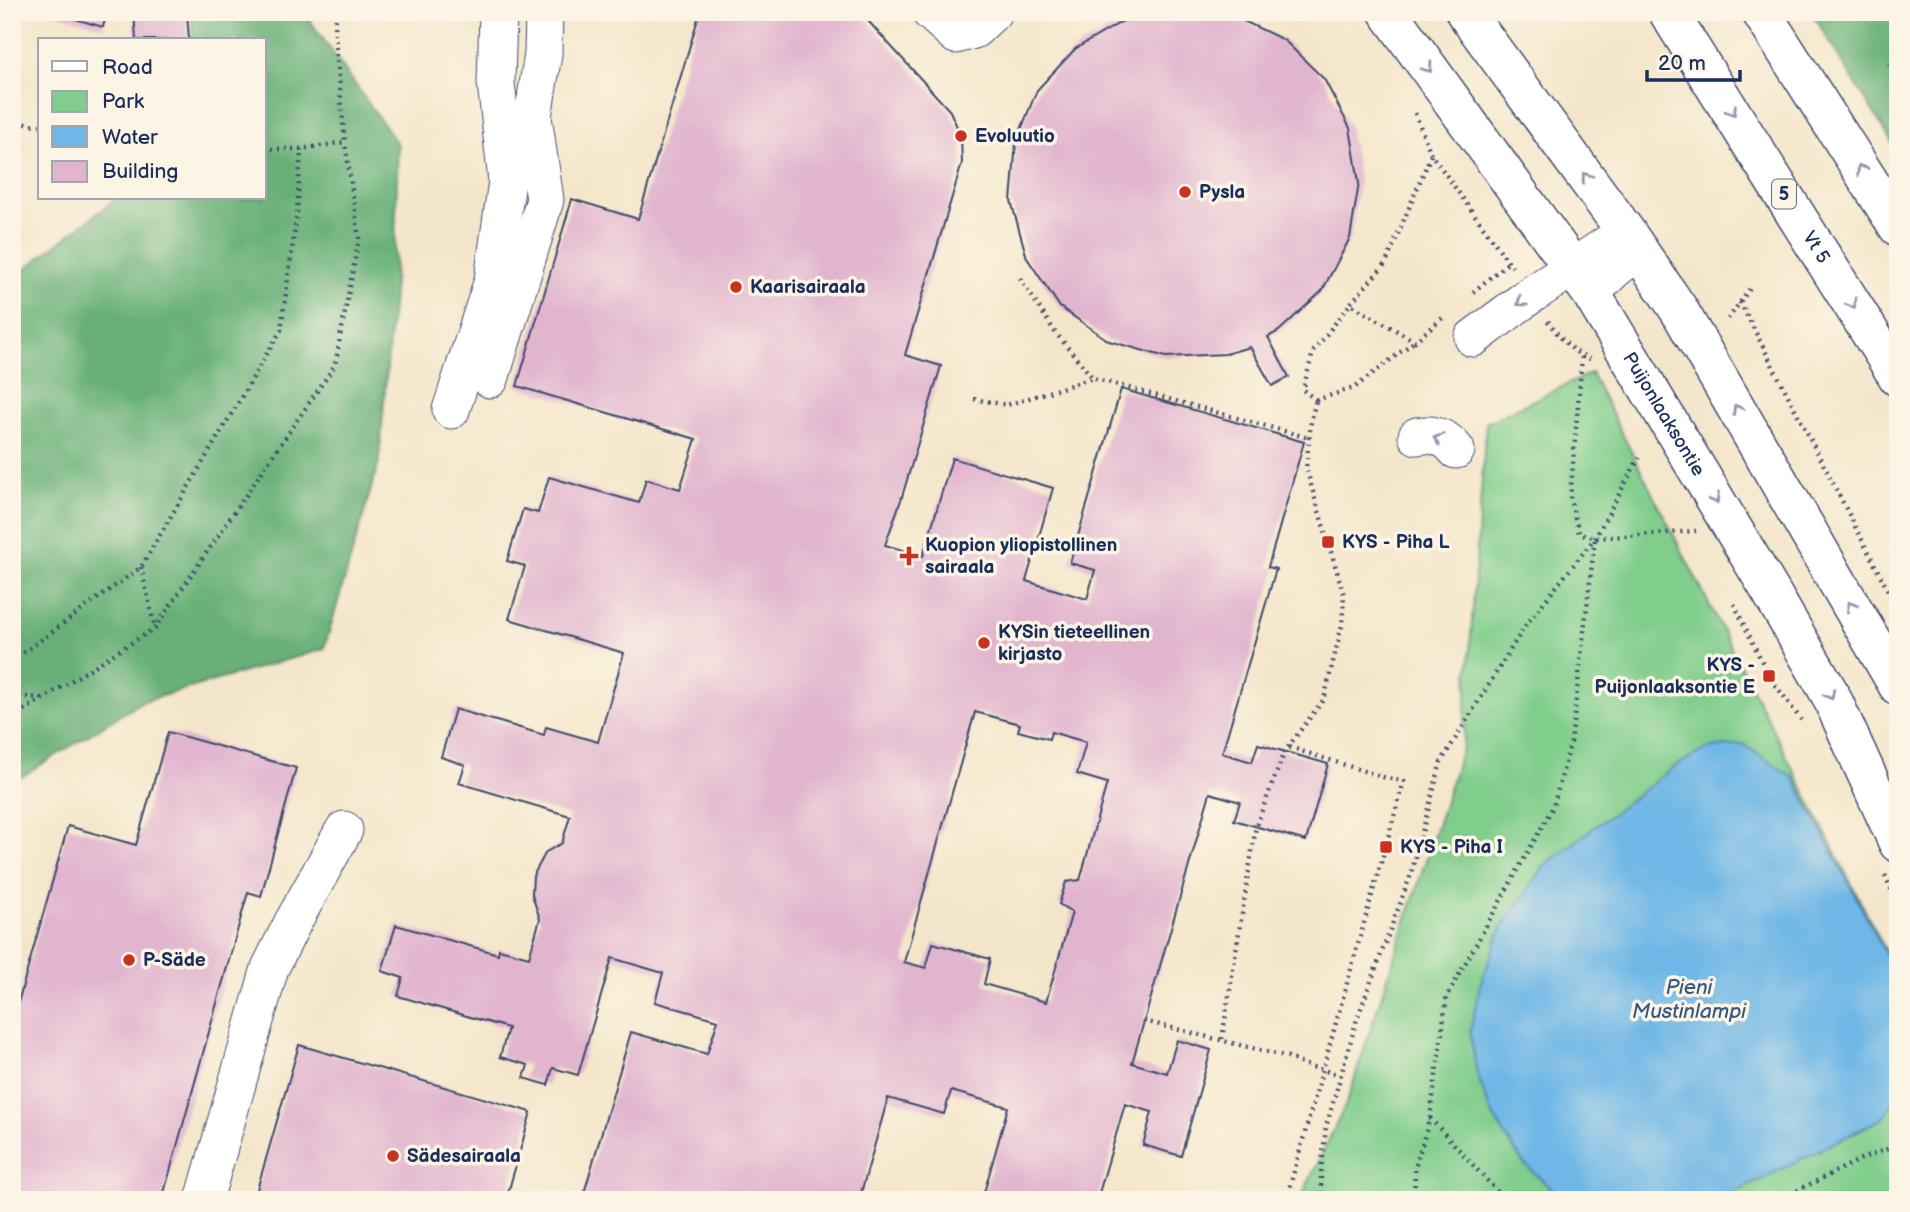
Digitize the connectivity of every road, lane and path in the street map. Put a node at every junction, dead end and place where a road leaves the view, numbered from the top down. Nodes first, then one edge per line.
1 (336, 12) edge
2 (498, 12) edge
3 (544, 12) edge
4 (930, 12) edge
5 (993, 12) edge
6 (1388, 12) edge
7 (1465, 12) edge
8 (1668, 12) edge
9 (1761, 12) edge
10 (1898, 51) edge
11 (1889, 66) dead end
12 (1412, 105) dead end
13 (12, 118) edge
14 (38, 125) edge
15 (345, 142) junction
16 (266, 149) edge
17 (301, 149) junction
18 (1432, 154) junction
19 (1898, 227) edge
20 (1633, 241) junction
21 (1509, 262) junction
22 (1514, 270) dead end
23 (1020, 278) dead end
24 (1581, 280) junction
25 (1751, 287) dead end
26 (1467, 297) dead end
27 (1740, 302) junction
28 (1350, 304) junction
29 (1728, 320) dead end
30 (1459, 326) joint
31 (1415, 341) junction
32 (1581, 356) dead end
33 (1898, 377) edge
34 (1093, 378) junction
35 (490, 379) dead end
36 (974, 399) dead end
37 (1316, 400) junction
38 (451, 410) dead end
39 (1417, 436) dead end
40 (1309, 438) junction
41 (1456, 450) dead end
42 (1640, 457) dead end
43 (1699, 531) dead end
44 (1595, 538) junction
45 (141, 567) junction
46 (1898, 610) edge
47 (155, 628) junction
48 (12, 661) edge
49 (1898, 686) edge
50 (12, 696) edge
51 (44, 698) junction
52 (12, 718) edge
53 (1289, 747) junction
54 (344, 830) dead end
55 (1898, 843) edge
56 (1144, 1021) dead end
57 (1222, 1039) junction
58 (1323, 1070) junction
59 (1340, 1074) junction
60 (1430, 1118) junction
61 (1898, 1145) edge
62 (204, 1200) edge
63 (1286, 1200) edge
64 (1321, 1200) edge
65 (1414, 1200) edge
66 (1505, 1200) edge
67 (1778, 1200) edge

1 - 15 path
2 - 38 lane
3 - 35 lane
4 - 5 lane
6 -> 24 main road, Puijonlaaksontie
20 -> 7 main road
8 -> 33 main road, Vt 5 / 5
19 -> 9 main road
10 - 11 path
12 - 18 path
13 - 14 path
15 - 17 path
15 - 47 path
16 - 17 path
17 - 45 path
18 - 21 path
18 - 28 path
20 - 24 lane
49 -> 20 main road
21 - 22 path
21 - 26 path
23 - 34 path
24 -> 30 lane
24 -> 55 main road, Puijonlaaksontie
25 - 27 path
27 - 29 path
27 - 46 path
28 - 31 path
28 - 37 path
30 - 31 path
31 - 37 path
32 - 44 path
34 - 36 path
34 - 40 path
37 - 40 path
41 -> 39 lane
40 - 53 path
42 - 44 path
43 - 44 path
44 - 59 path
44 - 60 path
45 - 47 path
45 - 48 path
47 - 51 path
50 - 51 path
51 - 52 path
53 - 57 path
53 - 58 path
54 - 62 lane
56 - 57 path
57 - 58 path
58 - 59 path
58 - 63 path
59 - 64 path
60 - 65 path
60 - 66 path
61 - 67 path

